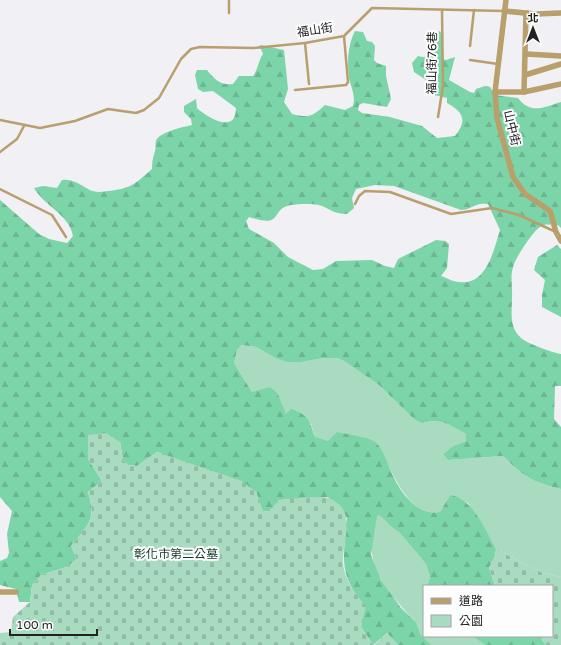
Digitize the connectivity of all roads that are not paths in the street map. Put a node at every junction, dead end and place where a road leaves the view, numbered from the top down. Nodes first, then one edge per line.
1 (229, 0) edge
2 (506, 0) edge
3 (442, 10) junction
4 (474, 10) junction
5 (504, 11) junction
6 (229, 13) dead end
7 (526, 13) junction
8 (561, 13) edge
9 (344, 36) junction
10 (305, 43) junction
11 (470, 46) dead end
12 (526, 54) junction
13 (561, 56) edge
14 (470, 60) dead end
15 (498, 64) junction
16 (561, 64) edge
17 (525, 75) junction
18 (309, 84) dead end
19 (561, 84) edge
20 (295, 90) dead end
21 (495, 92) junction
22 (524, 92) junction
23 (438, 117) dead end
24 (0, 120) edge
25 (24, 126) junction
26 (0, 152) edge
27 (0, 189) edge
28 (355, 204) dead end
29 (556, 232) junction
30 (66, 237) dead end
31 (561, 241) edge
32 (0, 592) edge
33 (16, 592) dead end

1 - 6 lane
2 - 5 street, 山中街
3 - 4 lane, 福山街
3 - 9 lane, 福山街
3 - 23 lane, 福山街76巷
4 - 5 lane, 福山街
4 - 11 lane
5 - 7 street, 福山街
5 - 15 street, 山中街
7 - 8 street, 福山街
7 - 12 street
9 - 10 lane, 福山街
9 - 20 lane
10 - 18 lane
10 - 25 lane, 福山街
12 - 13 street
12 - 17 street
14 - 15 lane
15 - 21 street, 山中街
16 - 17 street
17 - 22 street
19 - 22 street
21 - 22 street
21 - 29 street, 山中街
24 - 25 lane, 福山街
25 - 26 lane
27 - 30 lane
28 - 29 lane
29 - 31 street, 山中街
32 - 33 street

